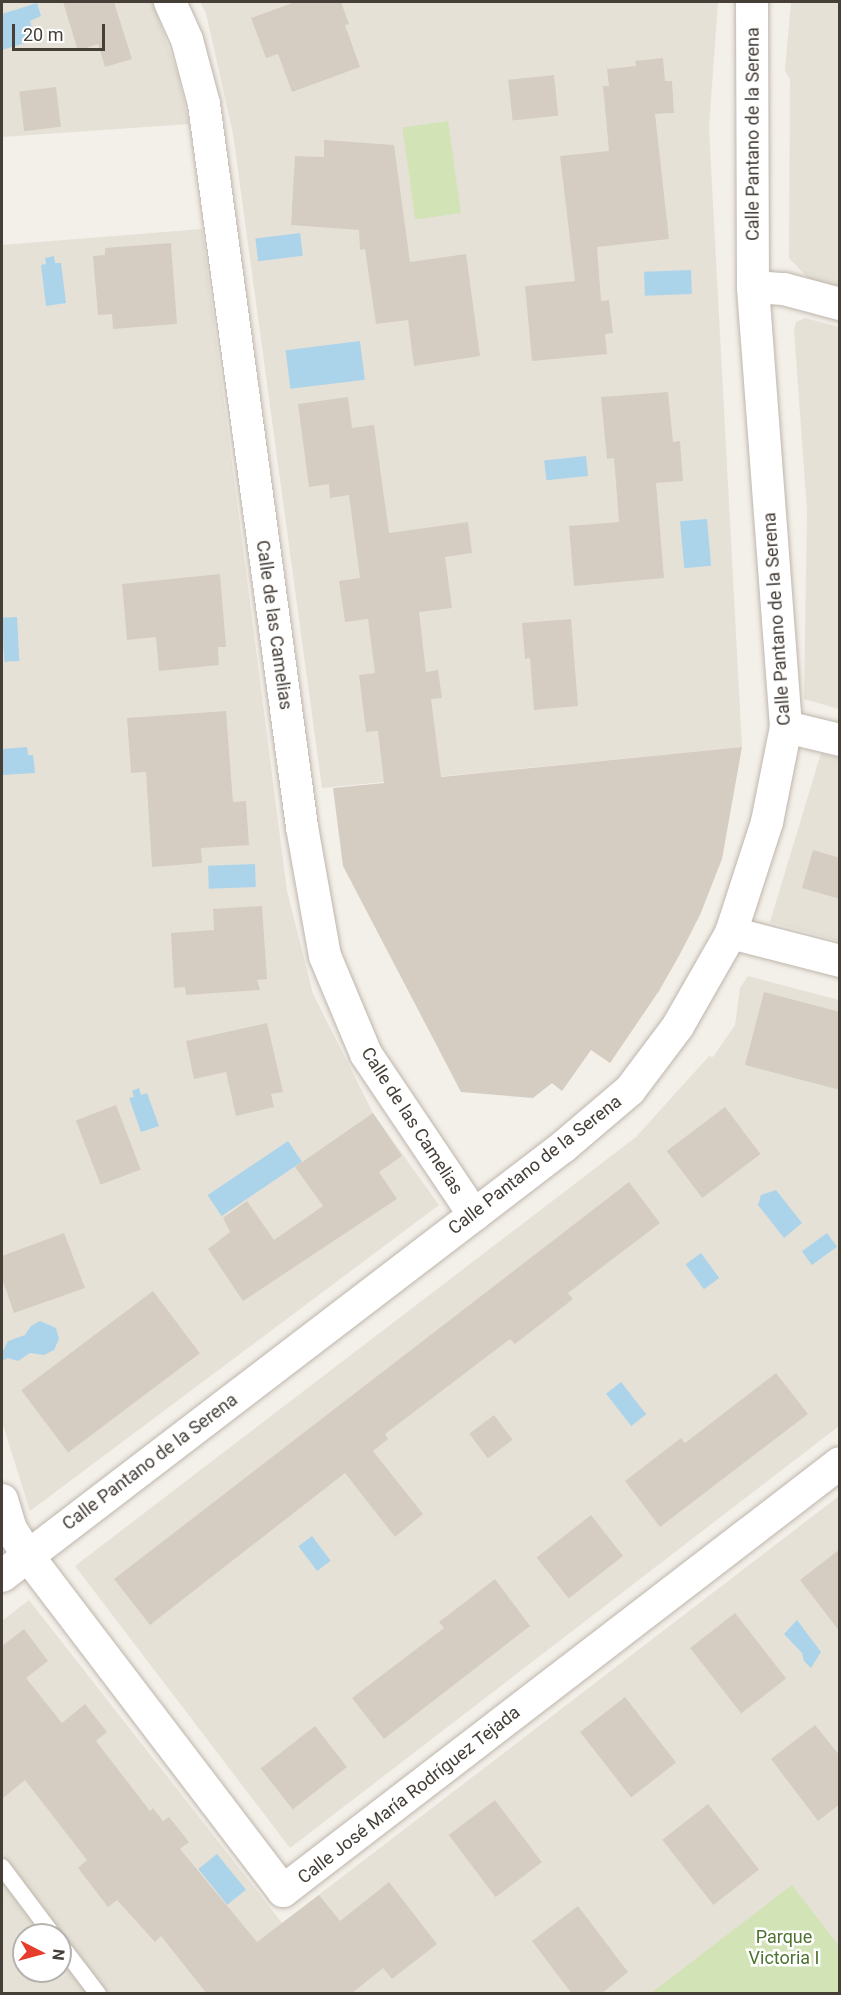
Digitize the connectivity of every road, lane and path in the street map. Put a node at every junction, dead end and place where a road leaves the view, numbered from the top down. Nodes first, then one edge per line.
1 (170, 2) edge
2 (752, 2) edge
3 (753, 287) junction
4 (840, 304) edge
5 (786, 727) junction
6 (840, 740) edge
7 (731, 933) junction
8 (840, 961) edge
9 (474, 1215) junction
10 (840, 1463) edge
11 (2, 1500) edge
12 (28, 1556) junction
13 (2, 1576) edge
14 (2, 1867) edge
15 (44, 1923) edge
16 (72, 1960) edge
17 (98, 1994) edge

1 - 9 street, Calle de las Camelias
2 - 3 street, Calle Pantano de la Serena
3 - 4 street
3 - 5 street, Calle Pantano de la Serena
5 - 6 street
5 - 7 street, Calle Pantano de la Serena
7 - 8 street
7 - 9 street, Calle Pantano de la Serena
9 - 12 street, Calle Pantano de la Serena
10 - 12 street, Calle José María Rodríguez Tejada
11 - 12 street
12 - 13 street, Calle Pantano de la Serena
14 - 15 lane
16 - 17 lane

